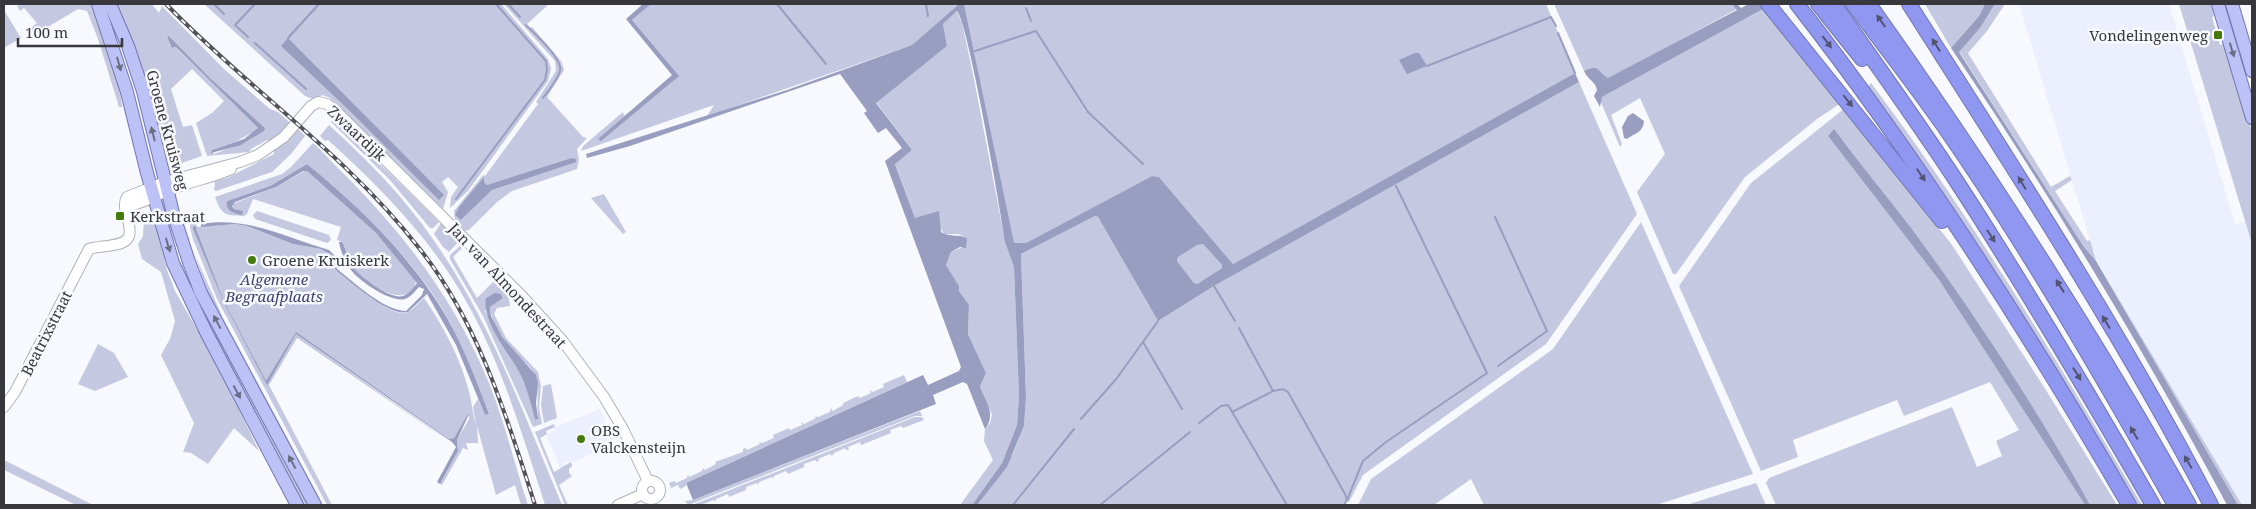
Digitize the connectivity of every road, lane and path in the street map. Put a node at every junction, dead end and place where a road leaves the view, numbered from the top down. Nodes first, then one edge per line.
1 (98, 4) edge
2 (110, 4) edge
3 (1768, 4) edge
4 (1798, 4) edge
5 (1818, 4) edge
6 (1834, 4) edge
7 (1853, 4) edge
8 (1870, 4) edge
9 (1910, 4) edge
10 (2218, 4) edge
11 (2232, 4) edge
12 (2252, 71) edge
13 (2252, 118) edge
14 (1956, 180) junction
15 (166, 187) junction
16 (152, 193) junction
17 (444, 218) joint
18 (85, 256) joint
19 (2016, 317) junction
20 (4, 408) edge
21 (648, 481) junction
22 (644, 494) junction
23 (297, 505) edge
24 (315, 505) edge
25 (618, 505) edge
26 (2129, 505) edge
27 (2153, 505) edge
28 (2175, 505) edge
29 (2189, 505) edge
30 (2211, 505) edge

1 -> 16 main road, Groene Kruisweg
15 -> 2 main road, Groene Kruisweg
3 -> 19 highway
4 -> 19 highway
5 - 14 highway
6 - 14 highway
28 -> 7 highway
29 -> 8 highway
30 -> 9 highway
10 -> 13 main road
11 - 12 main road
14 -> 27 highway
15 - 16 street, Zwaardijk
15 - 17 street, Zwaardijk
24 -> 15 main road, Groene Kruisweg
16 - 18 street, Zwaardijk
16 -> 23 main road, Groene Kruisweg
17 - 21 street, Jan van Almondestraat
18 - 20 street, Beatrixstraat
19 - 26 highway
21 - 22 street
21 - 22 street
22 - 25 street

